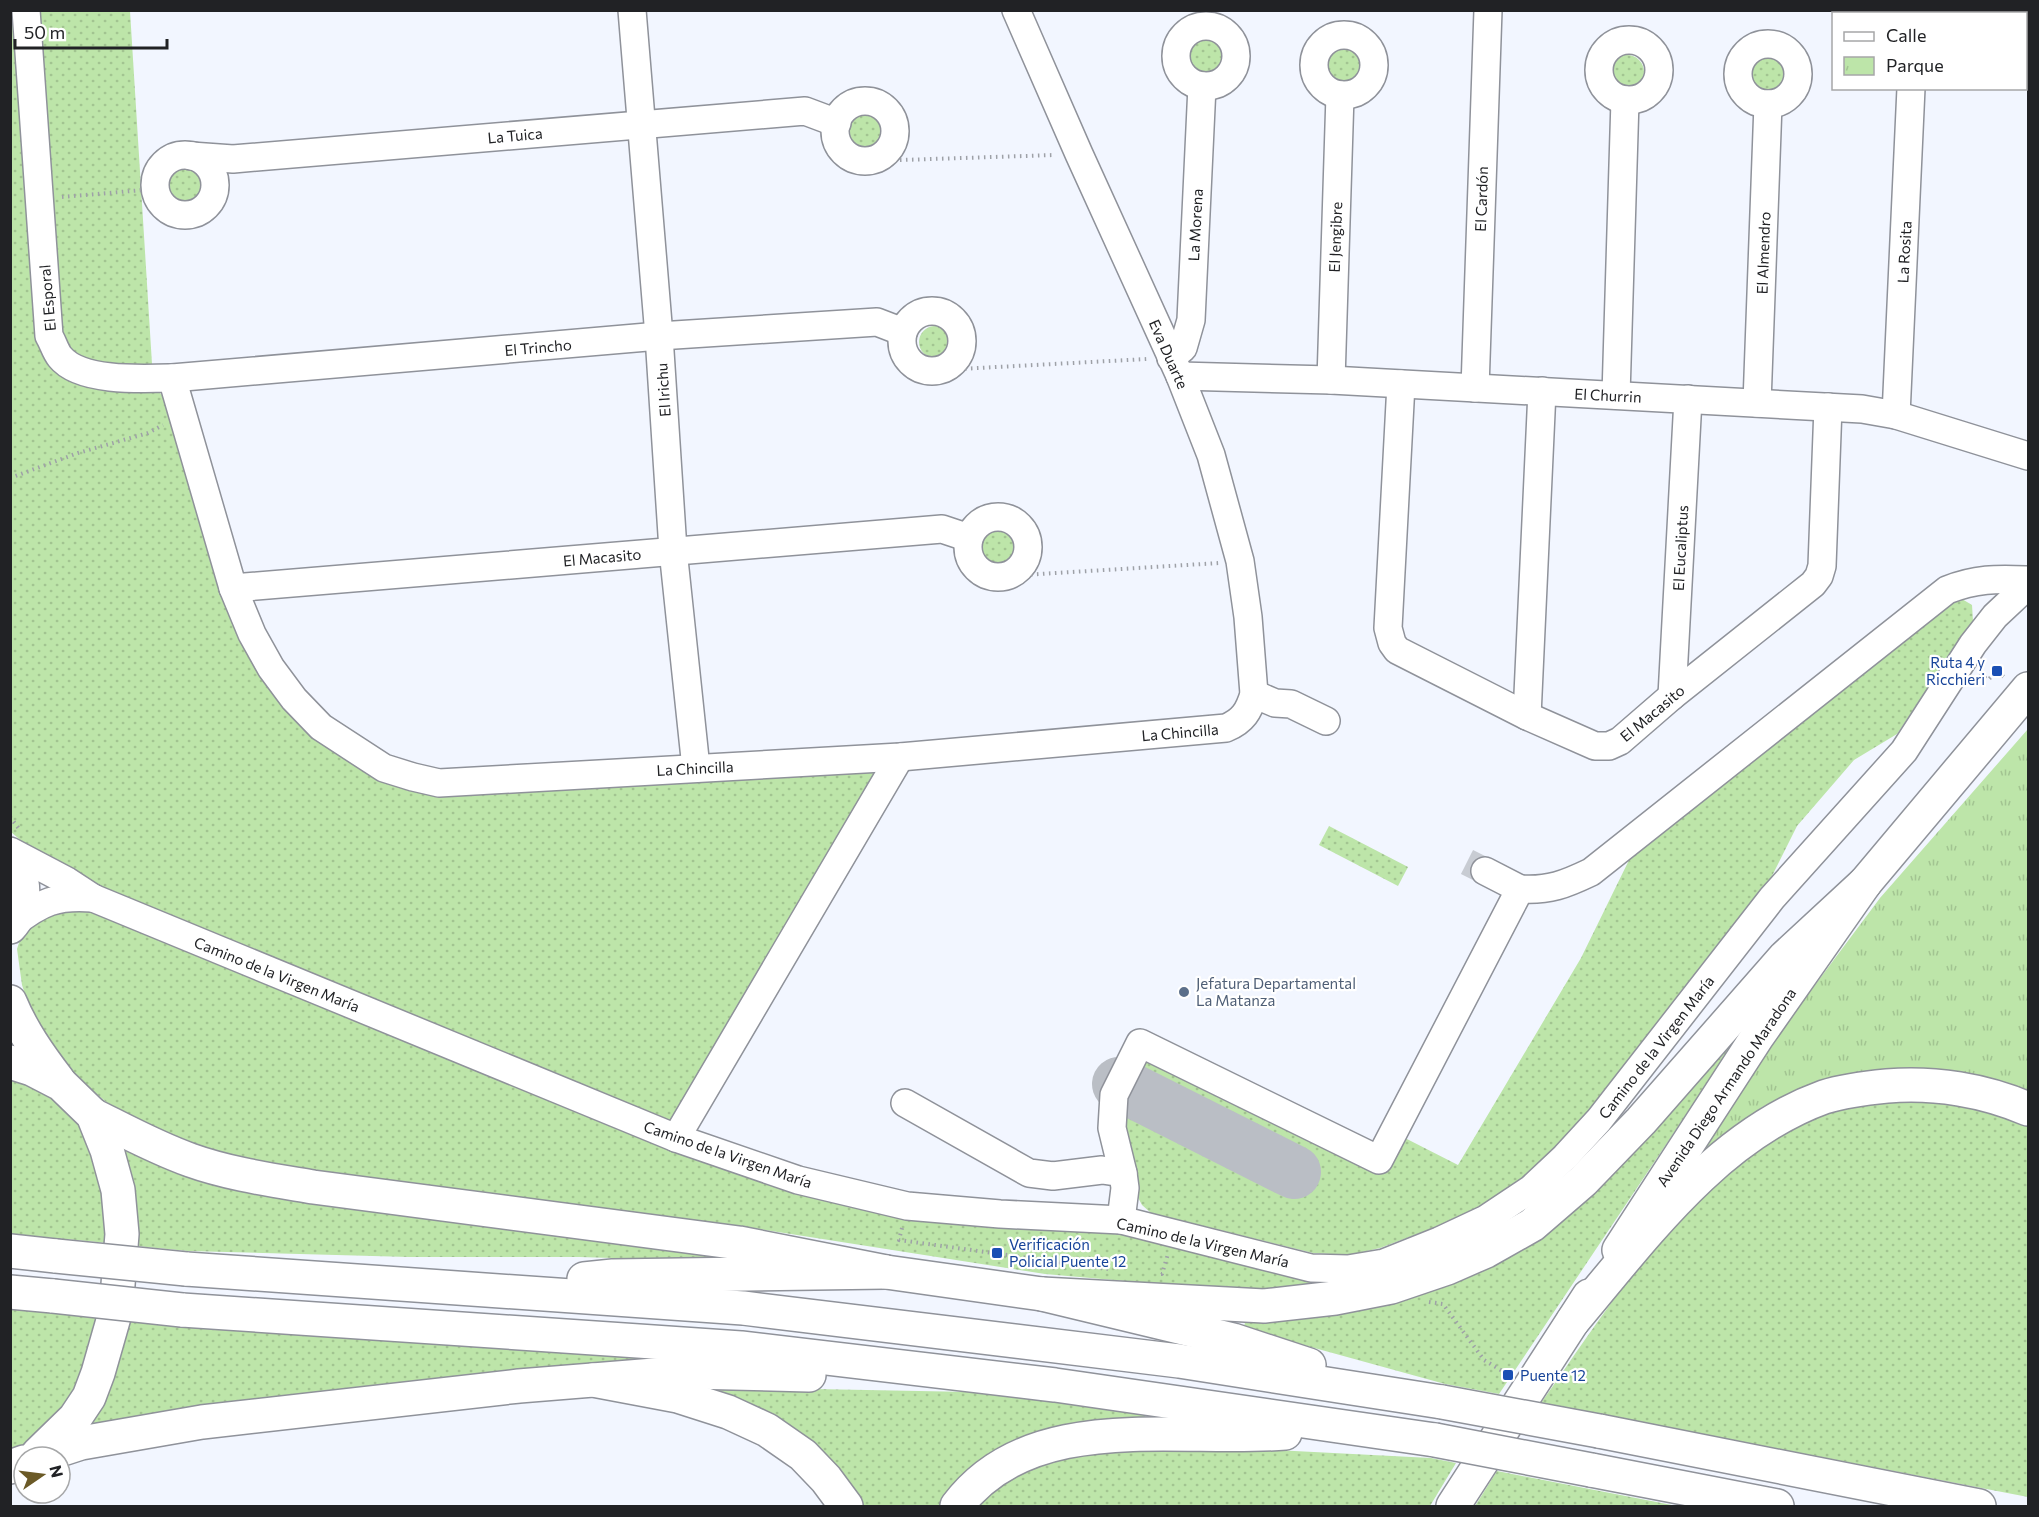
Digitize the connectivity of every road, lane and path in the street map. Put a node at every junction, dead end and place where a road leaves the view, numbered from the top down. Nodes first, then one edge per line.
1 (26, 10) edge
2 (633, 10) edge
3 (1016, 10) edge
4 (1488, 10) edge
5 (1202, 86) dead end
6 (1911, 90) edge
7 (1340, 95) dead end
8 (1625, 100) dead end
9 (1768, 104) dead end
10 (837, 123) junction
11 (643, 124) junction
12 (1078, 154) junction
13 (191, 156) junction
14 (233, 159) junction
15 (870, 161) junction
16 (215, 184) junction
17 (155, 189) junction
18 (40, 199) junction
19 (903, 332) junction
20 (660, 336) junction
21 (1176, 367) junction
22 (941, 370) junction
23 (172, 378) junction
24 (1331, 380) junction
25 (1401, 384) junction
26 (1475, 388) junction
27 (1542, 391) junction
28 (1616, 395) junction
29 (1688, 399) junction
30 (1757, 403) junction
31 (1828, 407) junction
32 (182, 414) junction
33 (1896, 415) junction
34 (2028, 456) edge
35 (10, 478) edge
36 (969, 538) junction
37 (673, 550) junction
38 (1240, 561) junction
39 (1007, 576) junction
40 (2028, 580) edge
41 (1958, 585) junction
42 (2028, 585) edge
43 (233, 588) junction
44 (1990, 623) junction
45 (1963, 660) junction
46 (2027, 691) edge
47 (1672, 696) junction
48 (1249, 705) junction
49 (1527, 716) junction
50 (1326, 721) dead end
51 (900, 757) junction
52 (696, 768) junction
53 (10, 851) edge
54 (10, 856) edge
55 (1485, 871) tunnel mouth
56 (1865, 883) junction
57 (1520, 890) junction
58 (93, 898) junction
59 (12, 926) edge
60 (10, 1002) edge
61 (10, 1062) edge
62 (61, 1084) junction
63 (905, 1103) dead end
64 (2028, 1109) edge
65 (93, 1115) junction
66 (676, 1138) junction
67 (1124, 1173) junction
68 (1121, 1221) junction
69 (10, 1251) edge
70 (885, 1272) junction
71 (486, 1288) junction
72 (10, 1292) edge
73 (1042, 1294) junction
74 (1573, 1321) junction
75 (924, 1369) junction
76 (593, 1380) junction
77 (1393, 1393) junction
78 (1357, 1428) junction
79 (48, 1445) edge
80 (72, 1446) edge
81 (846, 1506) edge
82 (957, 1506) edge
83 (1453, 1506) edge
84 (1777, 1506) edge
85 (1979, 1506) edge

1 - 18 street, El Esporal
2 - 11 street, El Irichu
3 - 12 street, Eva Duarte
4 - 26 street, El Cardón
5 - 21 street, La Morena
6 - 33 street, La Rosita
7 - 24 street, El Jengibre
8 - 28 street
9 - 30 street, El Almendro
10 - 11 street, La Tuica
10 - 15 street
10 - 15 street
11 - 14 street, La Tuica
11 - 20 street, El Irichu
12 - 15 path
12 - 21 street, Eva Duarte
13 - 14 street, La Tuica
13 - 16 street
13 - 17 street, La Tuica
14 - 16 street
16 - 17 street
17 - 18 path
18 - 23 street, El Esporal
19 - 20 street, El Trincho
19 - 22 street
19 - 22 street
20 - 23 street, El Trincho
20 - 37 street, El Irichu
21 - 22 path
21 - 24 street, El Churrin
21 - 38 street, Eva Duarte
23 - 32 street
24 - 25 street, El Churrin
25 - 26 street, El Churrin
25 - 49 street, El Macasito
26 - 27 street, El Churrin
27 - 28 street, El Churrin
27 - 49 street
28 - 29 street, El Churrin
29 - 30 street, El Churrin
29 - 47 street, El Eucaliptus
30 - 31 street, El Churrin
31 - 33 street, El Churrin
31 - 47 street, El Macasito
32 - 35 path
32 - 43 street
33 - 34 street, El Churrin
36 - 37 street, El Macasito
36 - 39 street
36 - 39 street
37 - 43 street, El Macasito
37 - 52 street, El Irichu
38 - 39 path
38 - 48 street, Eva Duarte
40 - 41 street
41 - 44 street
41 - 57 street
42 - 44 street, Camino de la Virgen María
43 - 52 street, La Chincilla
44 - 45 street, Camino de la Virgen María
45 - 46 path
45 - 68 street, Camino de la Virgen María
46 - 56 main road, Avenida Diego Armando Maradona
47 - 49 street, El Macasito
48 - 50 street
48 - 51 street, La Chincilla
51 - 52 street, La Chincilla
51 - 66 street
53 - 58 street, Camino de la Virgen María
54 - 59 main road
55 - 57 street
56 - 73 main road
56 - 74 main road, Avenida Diego Armando Maradona
57 - 67 street
58 - 59 street, Camino de la Virgen María
58 - 66 street, Camino de la Virgen María
60 - 62 main road
61 - 62 main road
62 - 65 main road
63 - 67 street
64 - 74 main road
65 - 70 main road
65 - 79 main road
66 - 68 street, Camino de la Virgen María
67 - 68 street
69 - 71 main road, bridge
70 - 71 main road
70 - 73 main road
71 - 77 main road
72 - 75 main road, bridge
73 - 77 main road
74 - 83 main road, Avenida Diego Armando Maradona
75 - 76 main road
75 - 78 main road
76 - 80 main road
76 - 81 main road
77 - 85 main road, bridge
78 - 82 main road
78 - 84 main road, bridge

